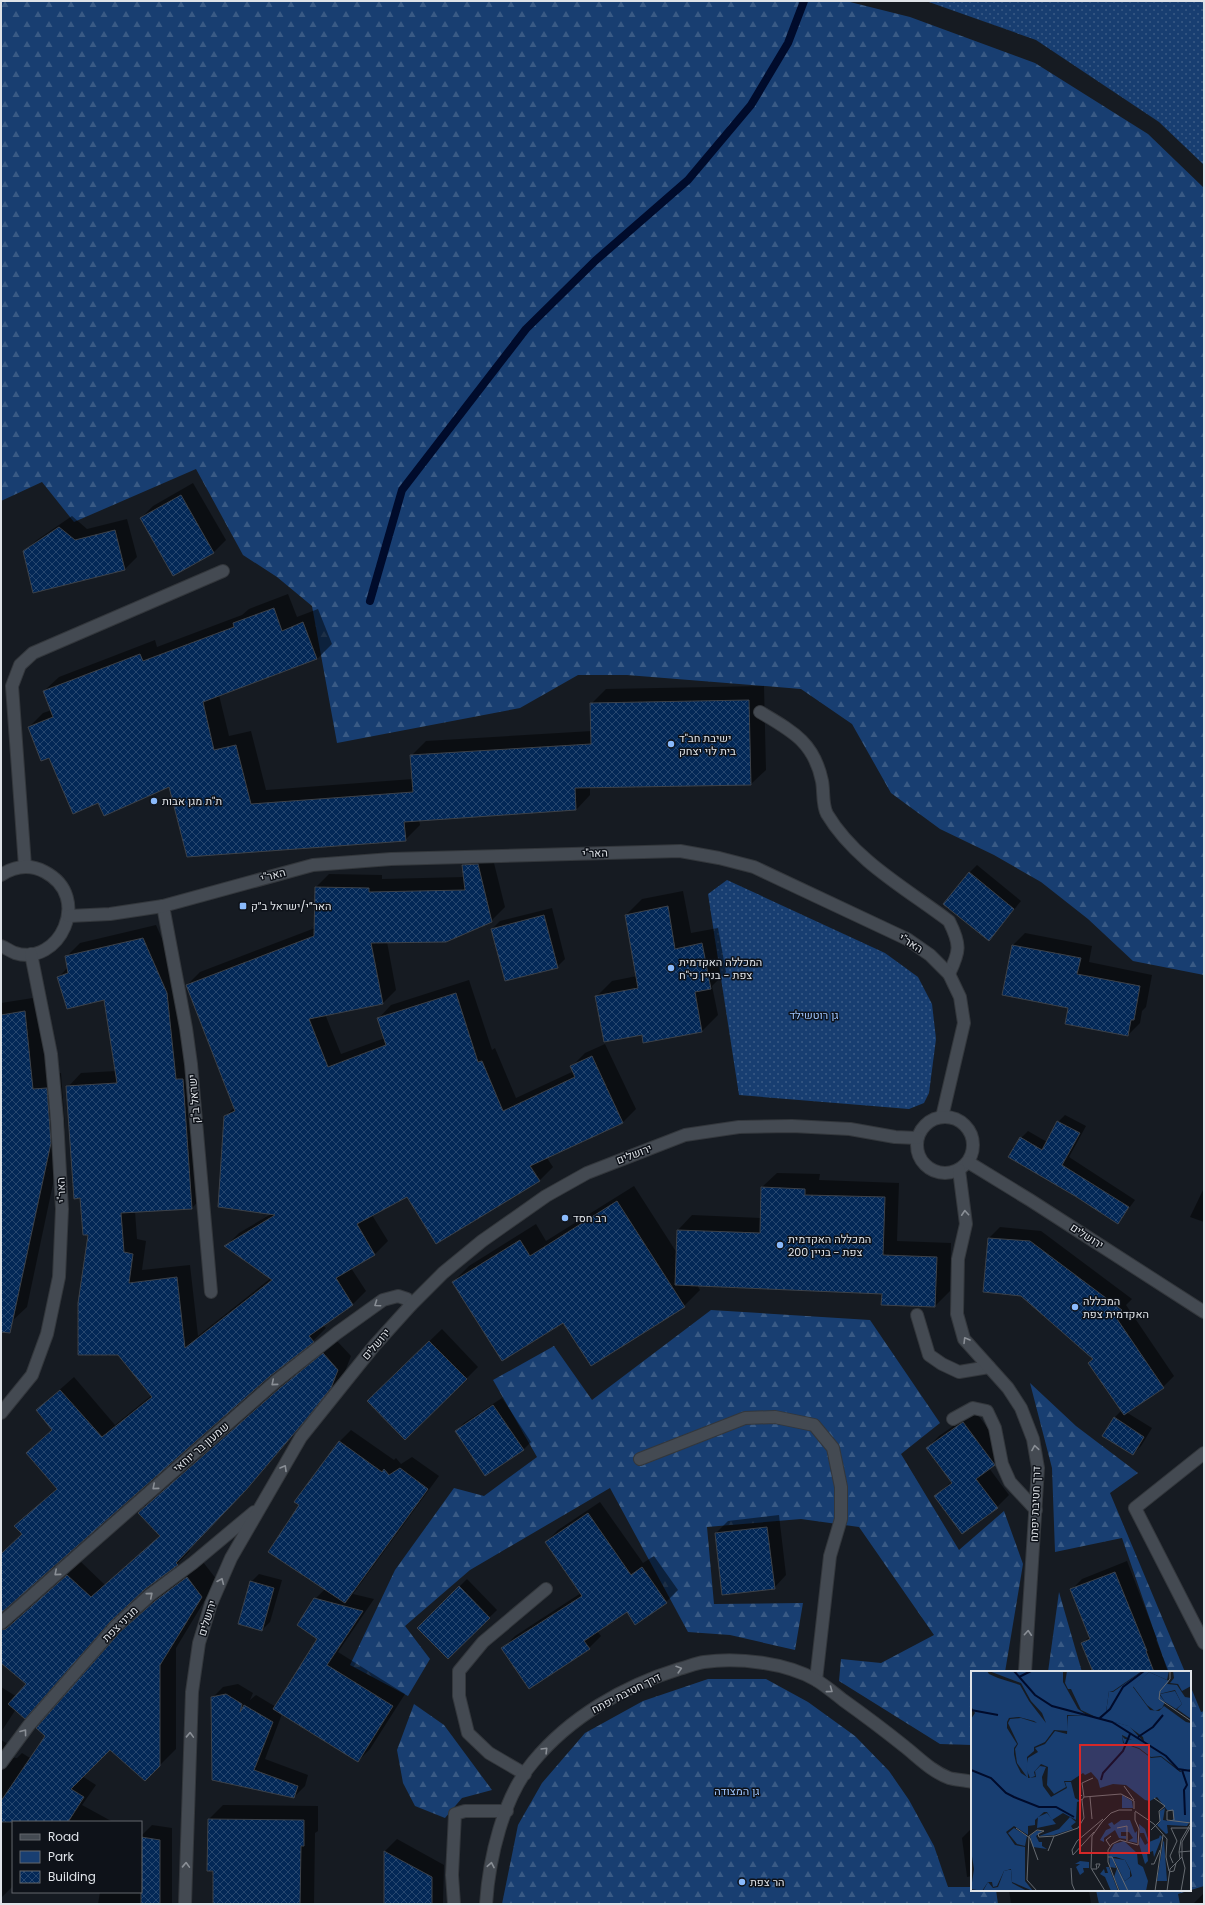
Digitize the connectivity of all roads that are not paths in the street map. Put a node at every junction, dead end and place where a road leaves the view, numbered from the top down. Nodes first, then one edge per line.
1 (223, 571) dead end
2 (760, 712) dead end
3 (25, 866) junction
4 (1, 875) edge
5 (163, 906) junction
6 (69, 916) junction
7 (1, 946) edge
8 (31, 954) junction
9 (949, 974) junction
10 (942, 1117) junction
11 (917, 1138) junction
12 (964, 1166) junction
13 (211, 1292) dead end
14 (411, 1305) junction
15 (1204, 1312) edge
16 (917, 1315) dead end
17 (988, 1367) junction
18 (1, 1413) edge
19 (953, 1418) dead end
20 (1204, 1453) edge
21 (640, 1459) dead end
22 (262, 1506) junction
23 (1036, 1510) junction
24 (546, 1589) dead end
25 (1, 1623) edge
26 (1204, 1643) edge
27 (1025, 1671) edge
28 (816, 1680) junction
29 (1, 1763) edge
30 (525, 1774) junction
31 (971, 1782) edge
32 (507, 1810) junction
33 (184, 1904) edge
34 (454, 1904) edge
35 (486, 1904) edge

1 - 3 street
2 - 9 street
3 - 4 street
3 - 6 street
5 - 6 street, האר"י
5 - 9 street, האר"י
5 - 13 street, ישראל ב"ק
6 - 8 street
7 - 8 street
8 - 18 street, האר"י
9 - 10 street, האר"י
10 - 11 street
10 - 12 street
11 - 12 street
11 - 14 street, ירושלים
12 - 15 street, ירושלים
17 -> 12 street, דרך חטיבת יפתח
22 -> 14 street, ירושלים
14 -> 25 street, שמעון בר יוחאי
16 - 17 street
23 -> 17 street, דרך חטיבת יפתח
19 - 23 street
20 - 26 street
21 - 28 street
29 -> 22 street, מגיני צפת
33 -> 22 street, ירושלים
27 -> 23 street, דרך חטיבת יפתח
24 - 30 street
30 -> 28 street, דרך חטיבת יפתח
28 -> 31 street, דרך חטיבת יפתח
30 - 32 street, דרך חטיבת יפתח
32 - 34 street
35 -> 32 street, דרך חטיבת יפתח

